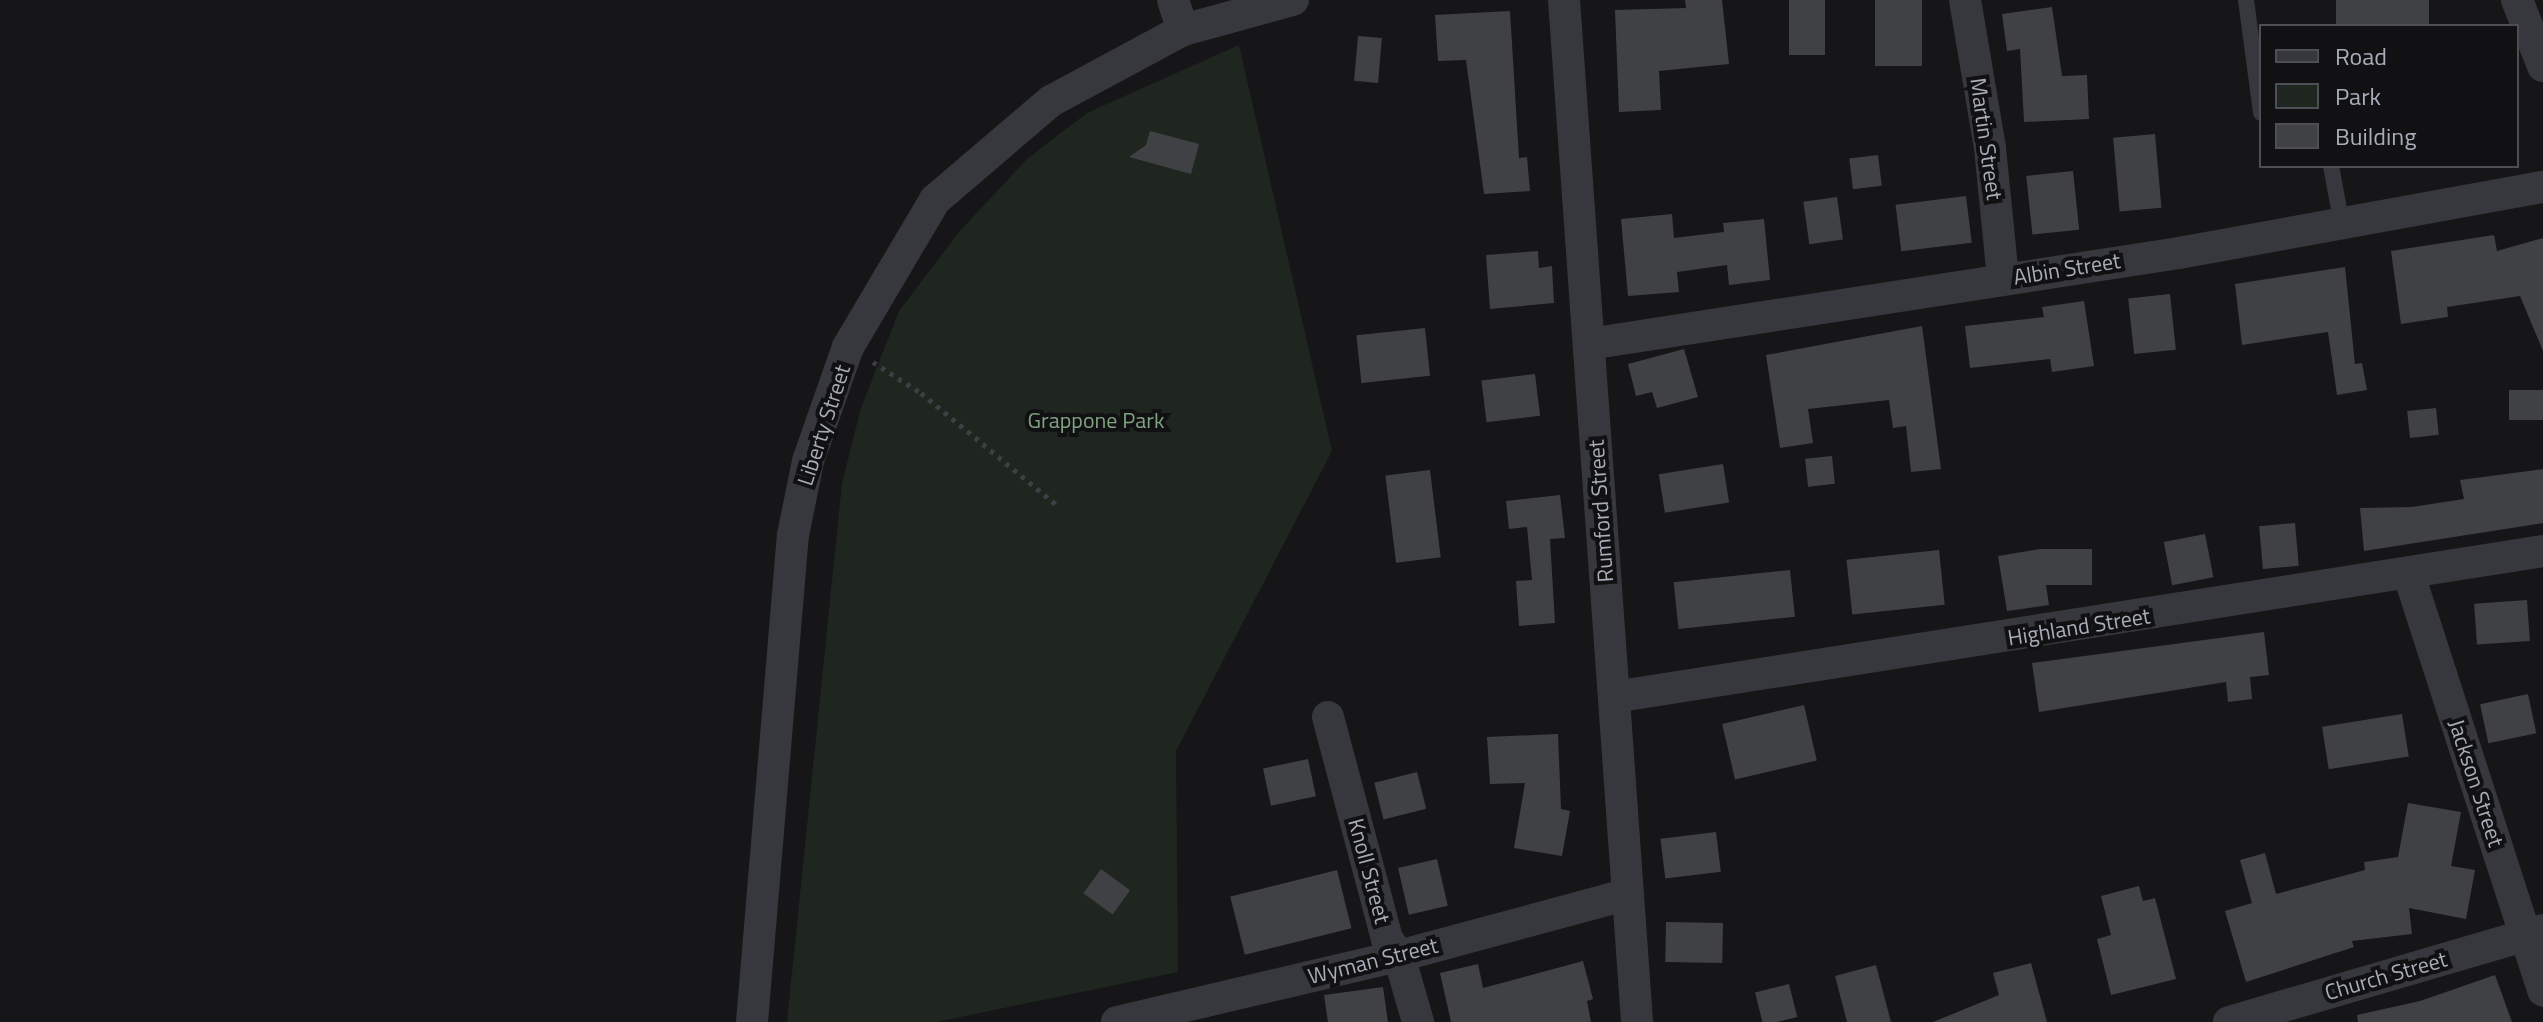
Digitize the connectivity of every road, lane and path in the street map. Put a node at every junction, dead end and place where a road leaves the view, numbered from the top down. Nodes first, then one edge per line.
1 (1293, 0) edge
2 (1564, 0) edge
3 (1965, 0) edge
4 (2246, 0) edge
5 (2517, 0) edge
6 (1178, 15) edge
7 (2543, 66) edge
8 (2259, 98) edge
9 (2331, 168) edge
10 (2543, 187) edge
11 (2342, 225) junction
12 (2003, 278) junction
13 (1589, 344) junction
14 (848, 347) junction
15 (1058, 506) dead end
16 (2543, 551) edge
17 (2409, 575) junction
18 (1614, 697) junction
19 (1328, 717) dead end
20 (1628, 894) junction
21 (2534, 933) edge
22 (1399, 956) junction
23 (2543, 991) edge
24 (752, 1022) edge
25 (1117, 1022) edge
26 (1418, 1022) edge
27 (1637, 1022) edge
28 (2229, 1022) edge

1 - 6 street, Liberty Street
2 - 13 street, Rumford Street
3 - 12 street, Martin Street
4 - 8 lane
5 - 7 street
6 - 14 street, Liberty Street
9 - 11 lane
10 - 11 street, Albin Street
11 - 12 street, Albin Street
12 - 13 street, Albin Street
13 - 18 street, Rumford Street
14 - 15 path
14 - 24 street, Liberty Street
16 - 17 street, Highland Street
17 - 18 street, Highland Street
17 - 21 street, Jackson Street
18 - 20 street, Rumford Street
19 - 22 street, Knoll Street
20 - 22 street, Wyman Street
20 - 27 street, Rumford Street
21 - 23 street, Jackson Street
21 - 28 street, Church Street
22 - 25 street, Wyman Street
22 - 26 street, Knoll Street

